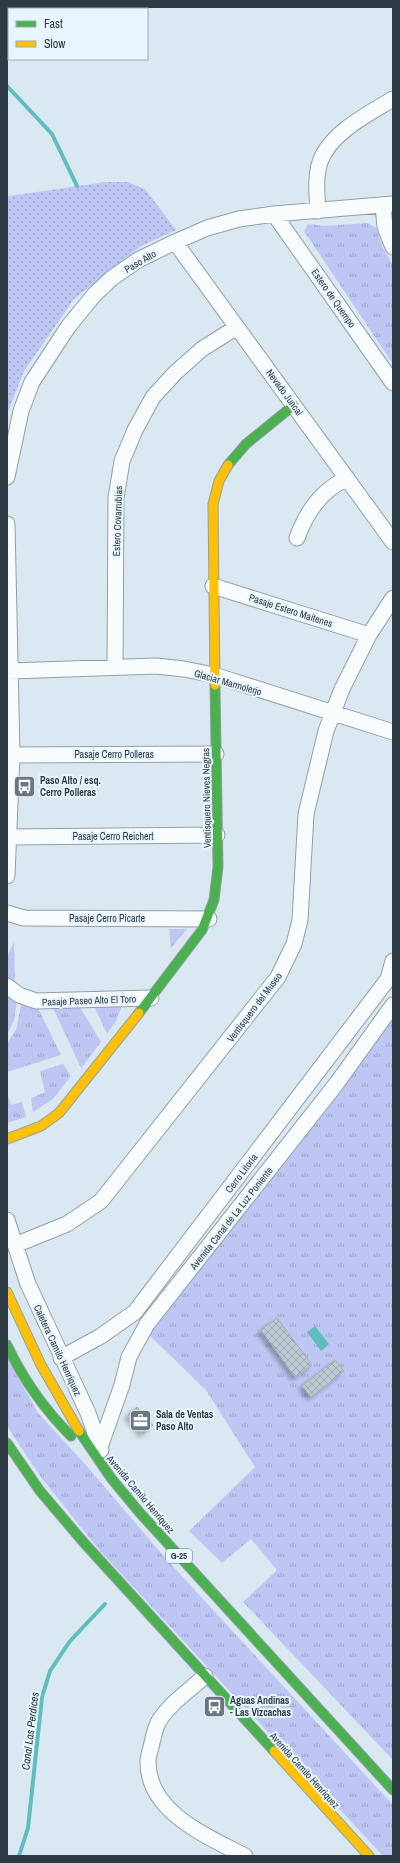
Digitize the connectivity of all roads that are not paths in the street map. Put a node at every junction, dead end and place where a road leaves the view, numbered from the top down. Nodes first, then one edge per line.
1 (393, 99) edge
2 (388, 205) edge
3 (318, 210) junction
4 (274, 214) junction
5 (175, 242) junction
6 (393, 247) edge
7 (237, 327) junction
8 (393, 383) edge
9 (294, 405) junction
10 (7, 477) edge
11 (347, 478) junction
12 (7, 524) edge
13 (297, 538) dead end
14 (393, 542) edge
15 (213, 586) junction
16 (393, 598) edge
17 (369, 635) junction
18 (114, 667) junction
19 (10, 671) junction
20 (214, 675) junction
21 (332, 714) junction
22 (393, 732) edge
23 (216, 754) junction
24 (12, 755) junction
25 (218, 835) junction
26 (9, 837) junction
27 (7, 876) edge
28 (7, 913) edge
29 (209, 918) junction
30 (393, 961) edge
31 (7, 986) edge
32 (151, 998) junction
33 (393, 1005) edge
34 (7, 1139) edge
35 (7, 1220) edge
36 (15, 1245) junction
37 (7, 1292) edge
38 (7, 1345) edge
39 (61, 1358) junction
40 (7, 1444) edge
41 (98, 1451) junction
42 (112, 1479) joint
43 (205, 1676) junction
44 (393, 1790) edge
45 (245, 1856) edge
46 (369, 1856) edge

1 - 3 street
2 - 3 street, Paso Alto
2 - 6 street
3 - 4 street, Paso Alto
4 - 5 street, Paso Alto
4 - 8 street, Estero de Quempo
5 - 7 street, Nevado Juncal
5 - 10 street, Paso Alto
7 - 9 street, Nevado Juncal
7 - 18 street, Estero Covarrubias
9 - 11 street, Nevado Juncal
9 - 15 main road, Ventisquero Nieves Negras
11 - 13 street
11 - 14 street, Nevado Juncal
12 - 19 street
15 - 17 street, Pasaje Estero Maitenes
15 - 20 main road, Ventisquero Nieves Negras
16 - 17 street, Ventisquero del Museo
17 - 21 street, Ventisquero del Museo
18 - 19 street, Glaciar Marmolerjo
18 - 20 street, Glaciar Marmolerjo
19 - 24 street
20 - 21 street, Glaciar Marmolerjo
20 - 23 main road, Ventisquero Nieves Negras
21 - 22 street, Glaciar Marmolerjo
21 - 36 street, Ventisquero del Museo
23 - 24 street, Pasaje Cerro Polleras
23 - 25 main road, Ventisquero Nieves Negras
24 - 26 street
25 - 26 street, Pasaje Cerro Reichert
25 - 29 main road, Ventisquero Nieves Negras
26 - 27 street
28 - 29 street, Pasaje Cerro Picarte
29 - 32 main road, Ventisquero Nieves Negras
30 - 39 street, Cerro Litoria
31 - 32 street, Pasaje Paseo Alto El Toro
32 - 34 main road, Ventisquero Nieves Negras
33 - 41 street, Avenida Canal de La Luz Poniente
35 - 36 street, Caletera Camilo Henríquez
36 - 39 street, Caletera Camilo Henríquez
37 - 41 main road, Avenida Camilo Henríquez
38 - 41 main road
39 - 41 street, Caletera Camilo Henríquez
40 - 43 main road, Avenida Camilo Henríquez
41 - 42 street, Caletera Camilo Henríquez
42 - 44 main road, Avenida Camilo Henríquez / G-25
43 - 45 street
43 - 46 main road, Avenida Camilo Henríquez

